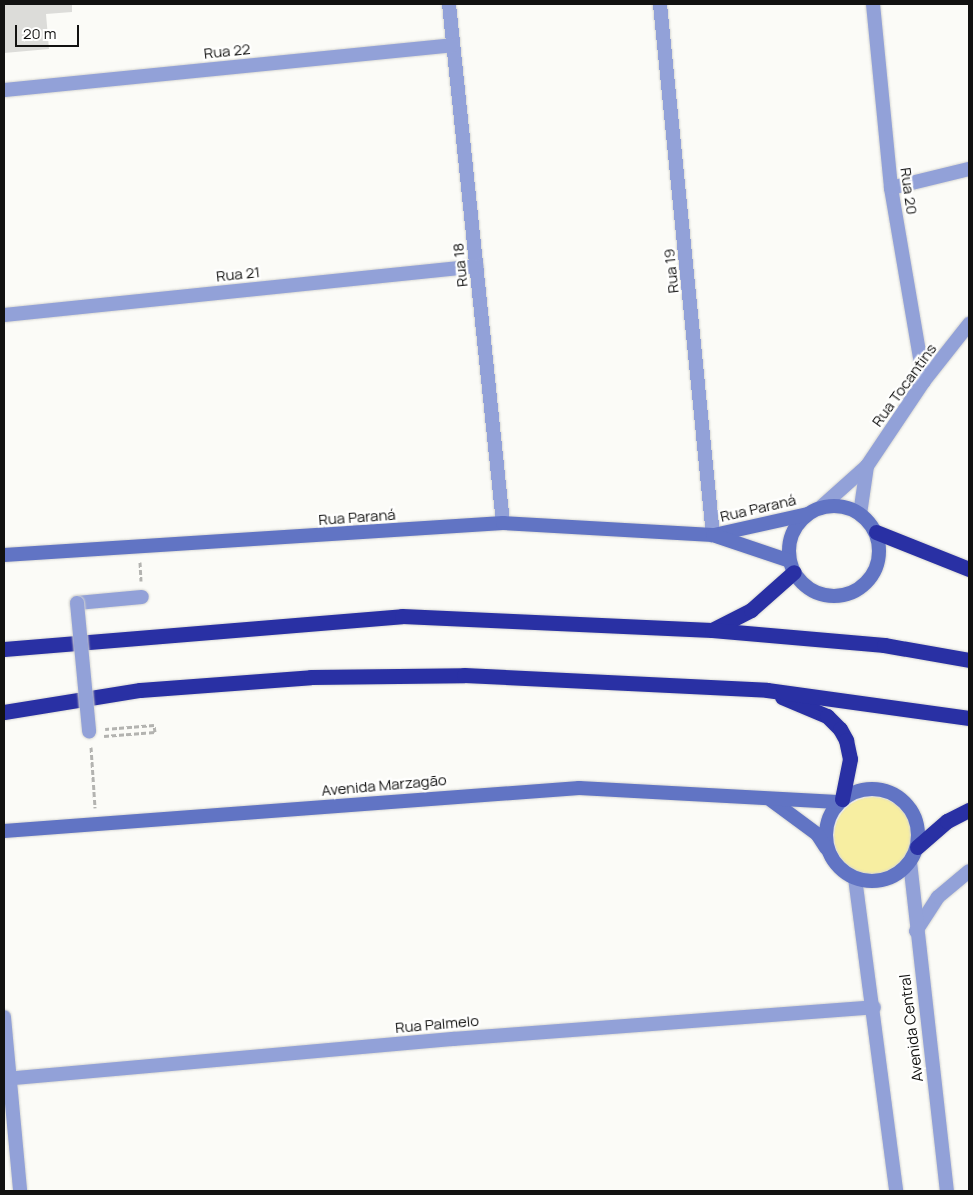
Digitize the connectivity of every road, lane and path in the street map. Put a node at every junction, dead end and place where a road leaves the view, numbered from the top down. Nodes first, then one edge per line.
1 (449, 4) edge
2 (660, 4) edge
3 (874, 4) edge
4 (453, 45) junction
5 (4, 90) edge
6 (969, 169) edge
7 (891, 188) junction
8 (476, 266) junction
9 (4, 315) edge
10 (968, 326) edge
11 (924, 381) junction
12 (867, 466) junction
13 (815, 510) junction
14 (860, 514) junction
15 (504, 523) junction
16 (876, 532) junction
17 (713, 535) junction
18 (139, 549) junction
19 (4, 555) edge
20 (792, 566) junction
21 (969, 569) edge
22 (142, 597) joint
23 (712, 630) junction
24 (4, 649) edge
25 (969, 660) edge
26 (767, 690) junction
27 (4, 712) edge
28 (969, 718) edge
29 (93, 735) junction
30 (767, 797) junction
31 (840, 800) junction
32 (968, 812) edge
33 (96, 824) junction
34 (4, 831) edge
35 (917, 847) junction
36 (830, 854) junction
37 (910, 862) junction
38 (969, 871) edge
39 (855, 878) junction
40 (916, 931) junction
41 (874, 1007) junction
42 (4, 1017) edge
43 (7, 1079) edge
44 (20, 1191) edge
45 (896, 1191) edge
46 (947, 1191) edge

1 - 4 street, Rua 18
2 - 17 street, Rua 19
3 - 7 street, Rua 20
4 - 5 street, Rua 22
4 - 8 street, Rua 18
6 - 7 street
7 - 11 street, Rua 20
8 - 9 street, Rua 21
8 - 15 street, Rua 18
10 - 11 street, Rua Tocantins
11 - 12 street, Rua Tocantins
12 - 13 street, Rua Tocantins
12 - 14 street, Rua Tocantins
13 - 14 main road
13 - 17 main road, Rua Paraná
13 - 20 main road
14 - 16 main road
15 - 17 main road, Rua Paraná
15 - 18 main road, Rua Paraná
16 - 20 main road
16 - 21 highway
17 - 20 main road, Rua Paraná
18 - 19 main road, Rua Paraná
18 - 22 path
20 - 23 highway
22 - 29 street, bridge
23 - 24 highway
23 - 25 highway
26 - 27 highway
26 - 28 highway
26 - 31 highway
29 - 29 path
29 - 33 path
30 - 31 main road, Avenida Marzagão
30 - 33 main road, Avenida Marzagão
30 - 36 main road
31 - 35 main road
31 - 36 main road
32 - 35 highway
33 - 34 main road, Avenida Marzagão
35 - 37 main road
36 - 39 main road
37 - 39 main road
37 - 40 street, Avenida Central
38 - 40 street
39 - 41 street
40 - 46 street, Avenida Central
41 - 43 street, Rua Palmelo
41 - 45 street
42 - 43 street
43 - 44 street

